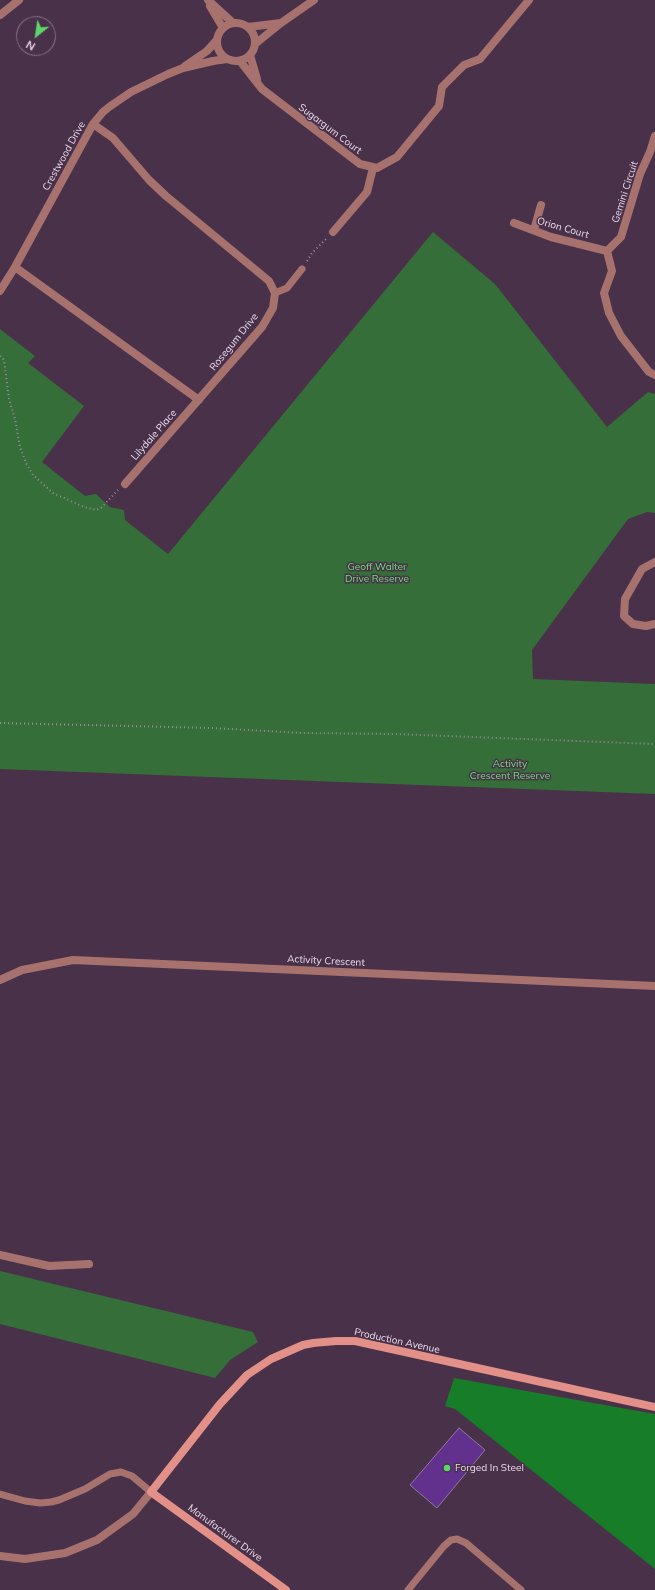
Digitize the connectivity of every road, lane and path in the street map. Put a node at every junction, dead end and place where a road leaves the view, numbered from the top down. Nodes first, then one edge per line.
1 (19, 0) edge
2 (208, 0) edge
3 (314, 0) edge
4 (528, 0) edge
5 (0, 15) edge
6 (233, 23) junction
7 (281, 23) junction
8 (248, 27) junction
9 (223, 28) junction
10 (216, 41) junction
11 (255, 44) junction
12 (250, 55) junction
13 (227, 59) junction
14 (240, 61) junction
15 (183, 68) junction
16 (262, 89) junction
17 (93, 124) junction
18 (655, 136) edge
19 (373, 168) junction
20 (541, 206) dead end
21 (514, 223) dead end
22 (534, 230) junction
23 (333, 232) joint
24 (607, 250) junction
25 (15, 267) junction
26 (302, 269) joint
27 (0, 291) edge
28 (275, 293) junction
29 (0, 356) edge
30 (655, 375) edge
31 (199, 400) junction
32 (124, 484) joint
33 (655, 562) edge
34 (655, 624) edge
35 (0, 722) edge
36 (655, 744) edge
37 (0, 980) edge
38 (655, 986) edge
39 (0, 1255) edge
40 (89, 1264) dead end
41 (655, 1407) edge
42 (152, 1492) junction
43 (0, 1494) edge
44 (0, 1556) edge
45 (286, 1590) edge
46 (408, 1590) edge
47 (521, 1590) edge

1 - 5 street
2 - 6 street
2 - 9 street
3 - 7 street
4 - 19 street
6 - 8 street
6 - 9 street
7 - 8 street
7 - 11 street
8 - 11 street
9 - 10 street
10 - 13 street
10 - 15 street, Crestwood Drive
11 - 12 street
12 - 14 street
12 - 16 street
13 - 14 street
13 - 15 street, Crestwood Drive
14 - 16 street, Sugargum Court
15 - 17 street, Crestwood Drive
16 - 19 street, Sugargum Court
17 - 25 street, Crestwood Drive
17 - 28 street
18 - 24 street, Gemini Circuit
19 - 23 street
20 - 22 street
21 - 22 street, Orion Court
22 - 24 street, Orion Court
23 - 26 path
24 - 30 street
25 - 27 street, Crestwood Drive
25 - 31 street
26 - 28 lane
28 - 31 street, Rosegum Drive
29 - 32 path
31 - 32 street, Lilydale Place
33 - 34 street
35 - 36 path
37 - 38 street, Activity Crescent
39 - 40 street
41 - 42 main road, Production Avenue
42 - 43 lane
42 - 44 street, Production Avenue
42 - 45 main road, Manufacturer Drive
46 - 47 lane

